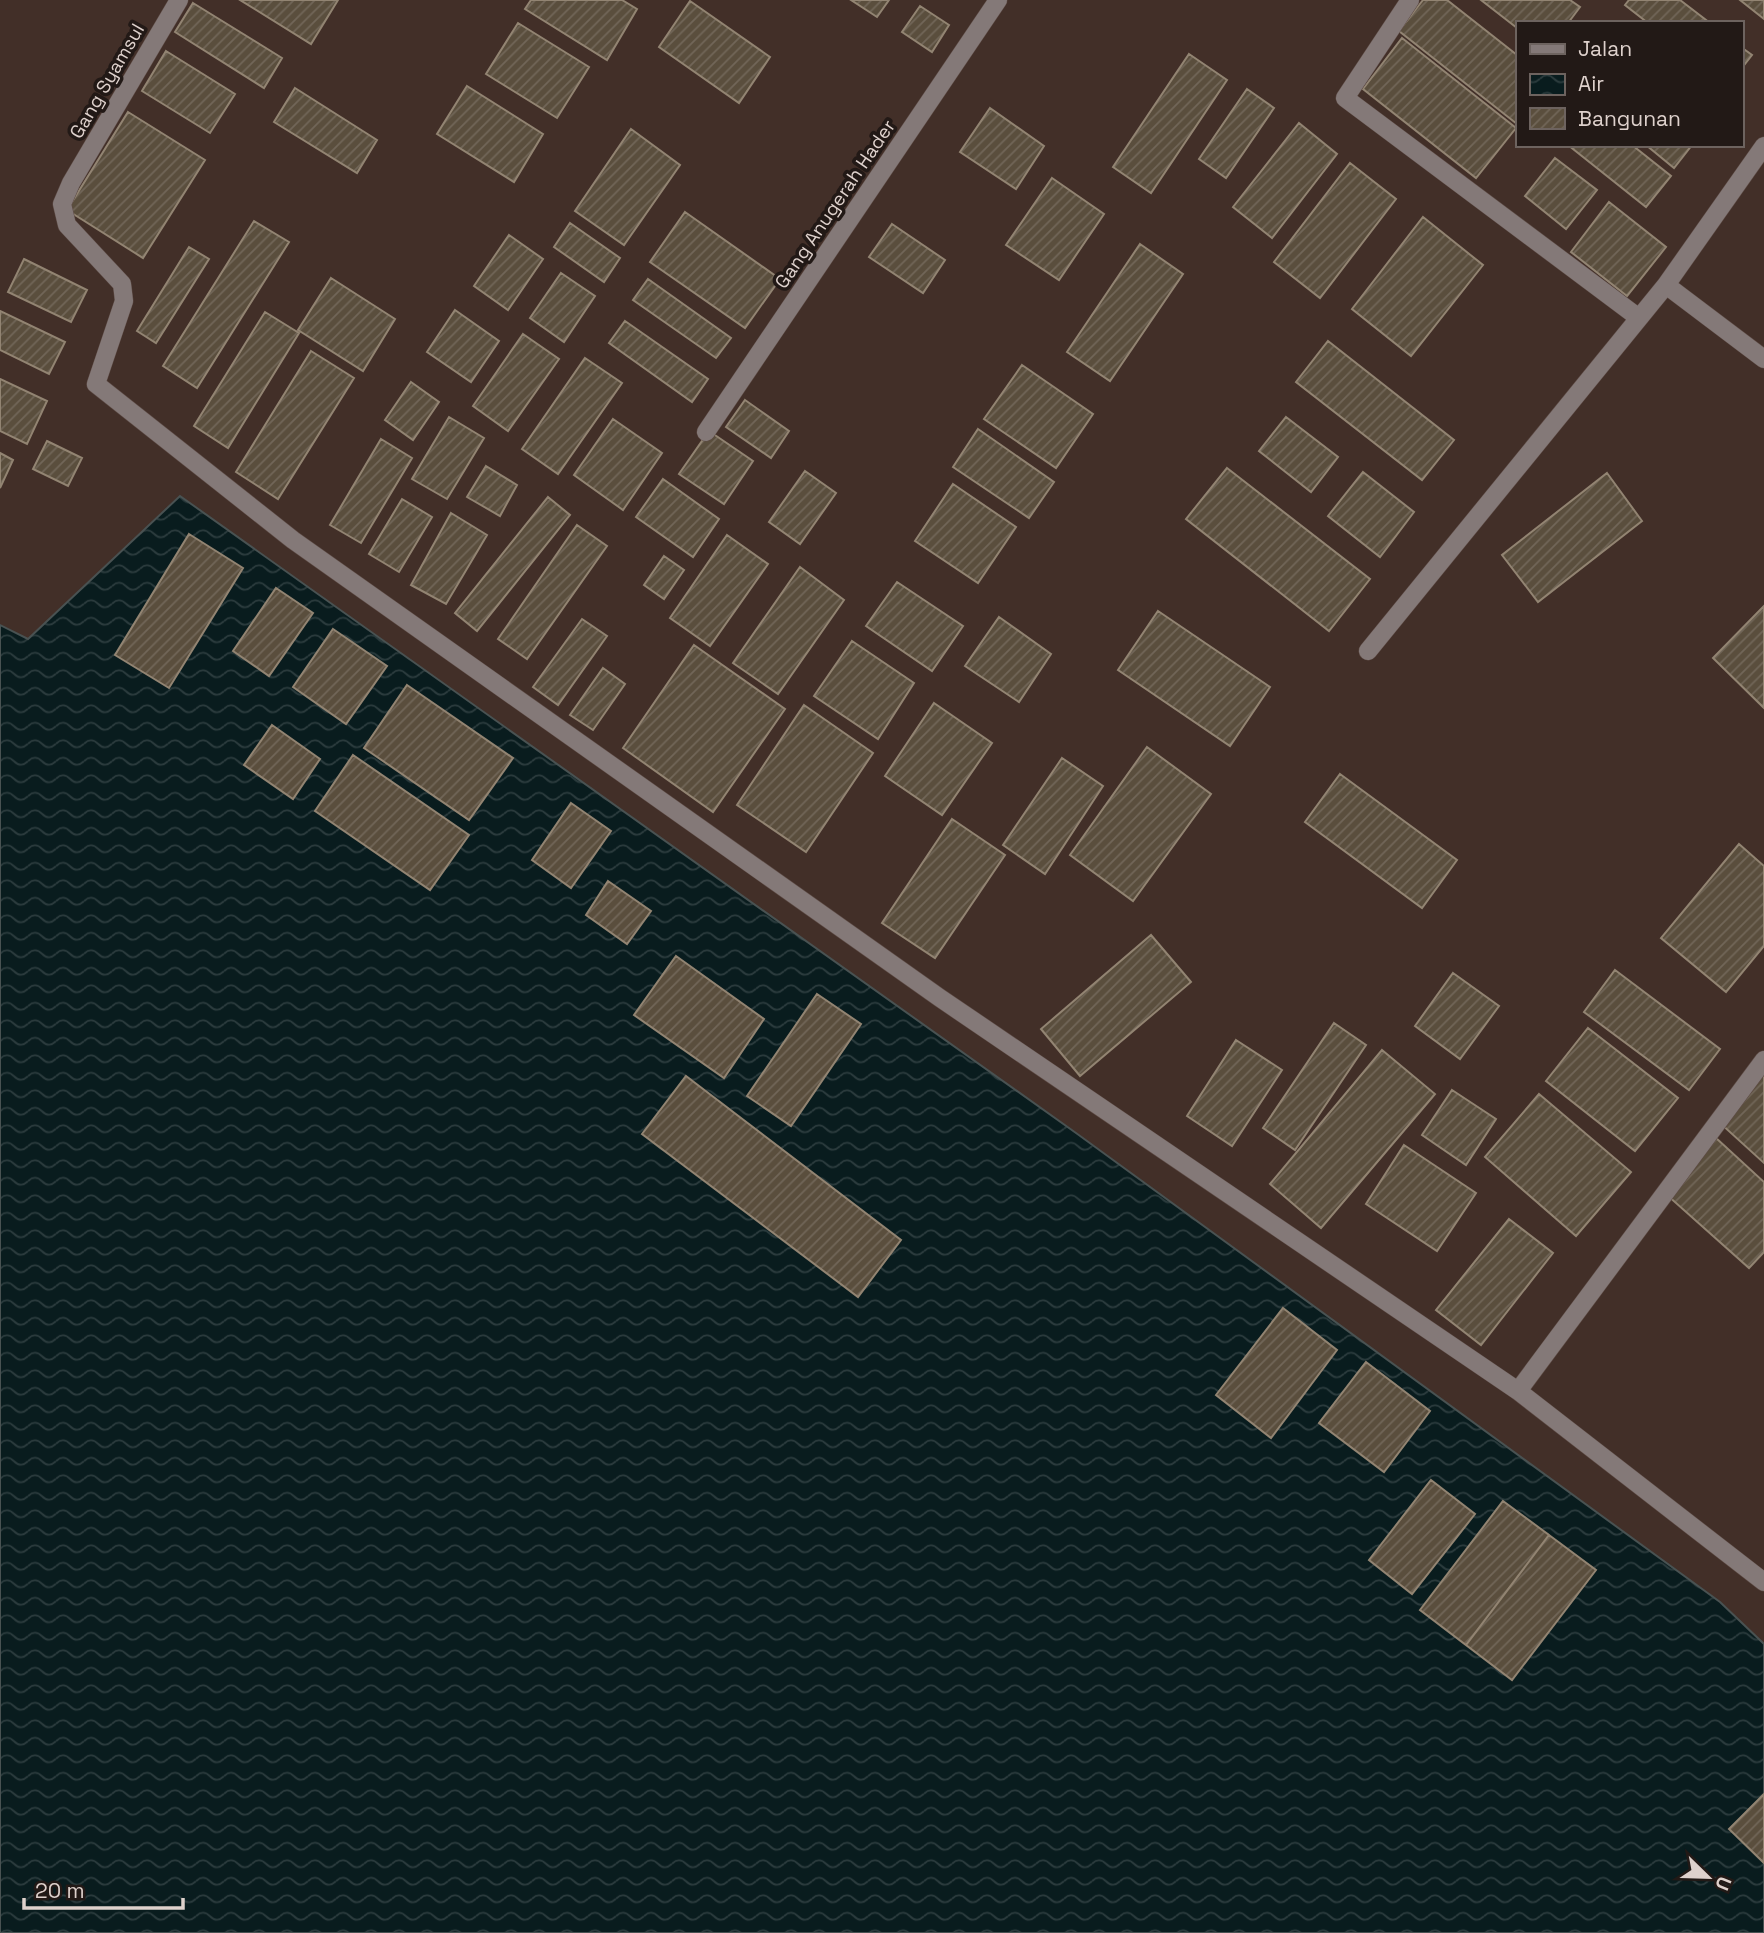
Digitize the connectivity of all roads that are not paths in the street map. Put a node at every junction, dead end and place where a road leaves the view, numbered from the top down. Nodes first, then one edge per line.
1 (178, 0) edge
2 (998, 0) edge
3 (1410, 0) edge
4 (1764, 146) edge
5 (1667, 285) junction
6 (1639, 318) junction
7 (1764, 359) edge
8 (706, 432) dead end
9 (1368, 650) dead end
10 (1764, 1060) edge
11 (1518, 1391) junction
12 (1764, 1582) edge

1 - 11 street, Gang Syamsul
2 - 8 street, Gang Anugerah Hader
3 - 6 street
4 - 5 street
5 - 6 street
5 - 7 street
6 - 9 street
10 - 11 street
11 - 12 street

